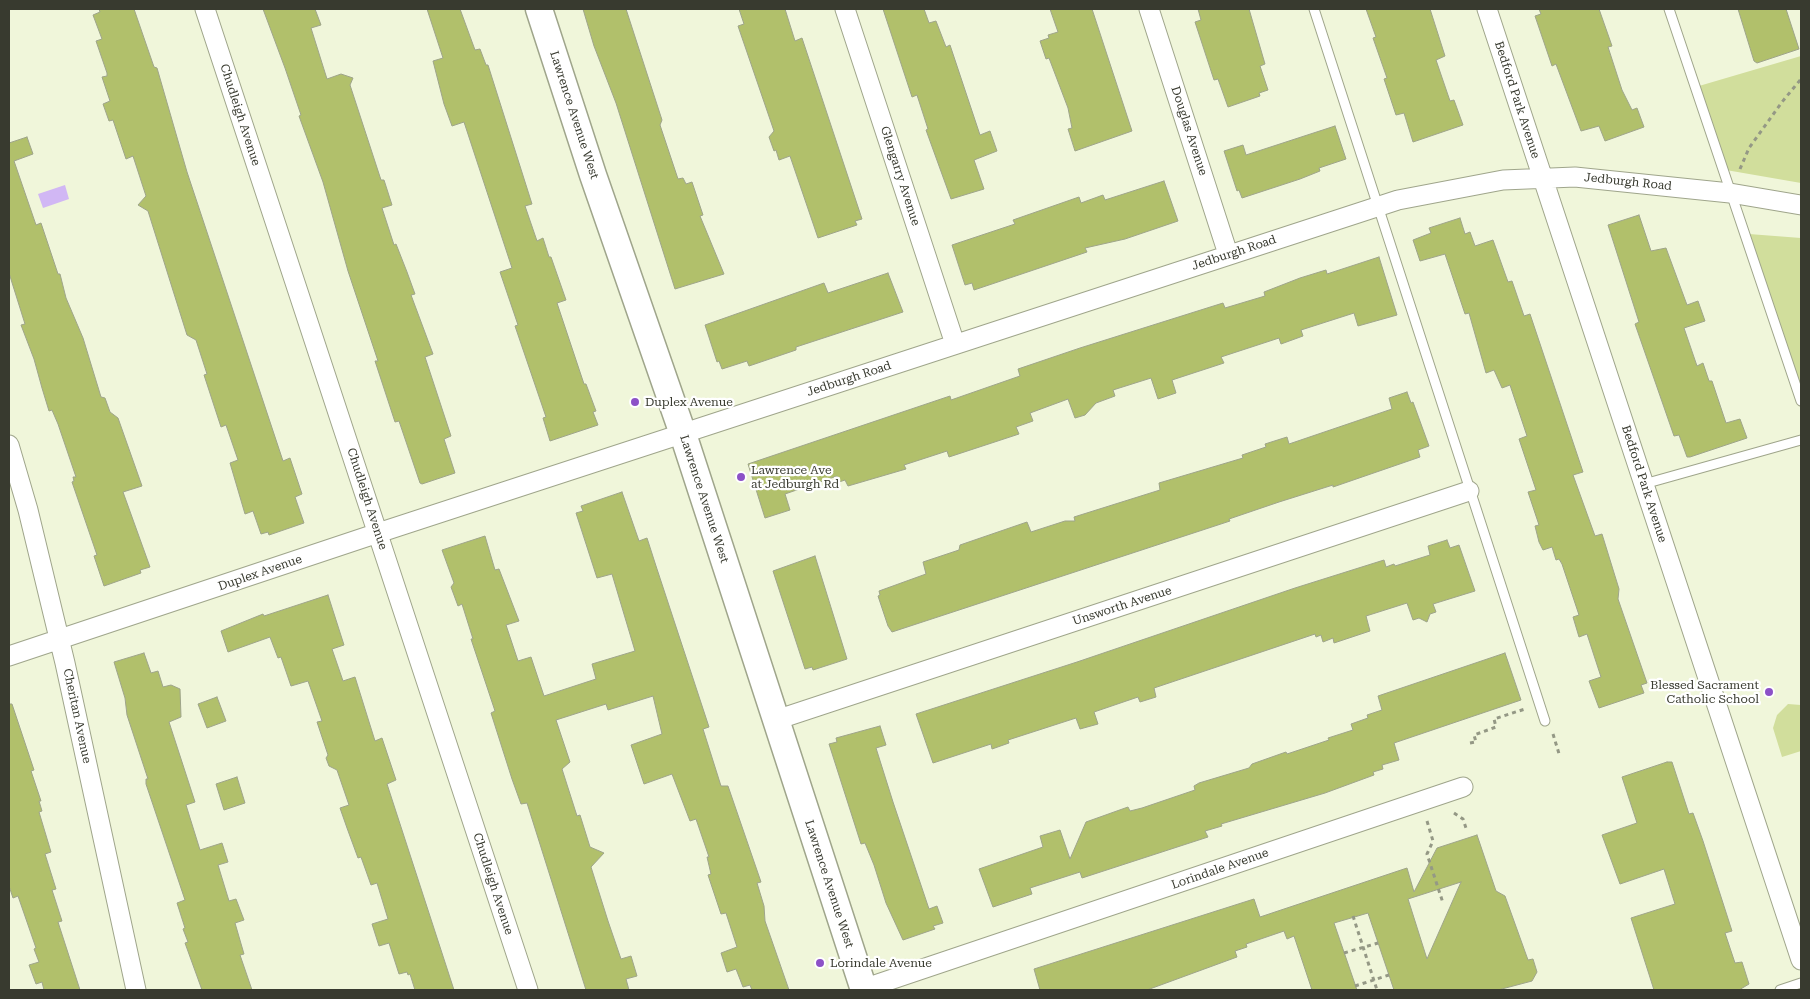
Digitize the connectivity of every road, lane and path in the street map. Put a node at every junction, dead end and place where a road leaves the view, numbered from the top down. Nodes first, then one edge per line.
1 (205, 9) edge
2 (539, 9) edge
3 (845, 9) edge
4 (1149, 9) edge
5 (1314, 9) edge
6 (1488, 9) edge
7 (1669, 9) edge
8 (1801, 79) edge
9 (1737, 175) dead end
10 (1542, 178) junction
11 (1730, 193) junction
12 (1801, 204) edge
13 (1378, 206) junction
14 (1228, 254) junction
15 (955, 344) junction
16 (1801, 401) edge
17 (683, 434) junction
18 (1801, 440) edge
19 (9, 445) edge
20 (1644, 484) junction
21 (1469, 491) junction
22 (378, 533) junction
23 (60, 640) junction
24 (9, 656) edge
25 (1527, 708) dead end
26 (776, 720) junction
27 (1545, 721) joint
28 (1470, 743) dead end
29 (1560, 757) dead end
30 (1462, 788) dead end
31 (1449, 813) dead end
32 (1434, 818) dead end
33 (1426, 821) junction
34 (1418, 824) dead end
35 (1467, 831) dead end
36 (1443, 903) dead end
37 (1353, 916) dead end
38 (1378, 942) dead end
39 (1364, 947) junction
40 (1344, 953) dead end
41 (1801, 960) edge
42 (1389, 976) dead end
43 (1374, 980) junction
44 (1801, 983) edge
45 (1355, 986) dead end
46 (136, 990) edge
47 (528, 990) edge
48 (863, 990) edge
49 (1377, 990) edge
50 (1780, 990) edge

1 - 22 street, Chudleigh Avenue
2 - 17 main road, Lawrence Avenue West
3 - 15 street, Glengarry Avenue
4 - 14 street, Douglas Avenue
5 - 13 lane
6 - 10 street, Bedford Park Avenue
7 - 11 lane
8 - 9 path
10 - 11 street, Jedburgh Road
10 - 13 street, Jedburgh Road
10 - 20 street, Bedford Park Avenue
11 - 12 street, Jedburgh Road
11 - 16 lane
13 - 14 street, Jedburgh Road
13 - 21 lane
14 - 15 street, Jedburgh Road
15 - 17 street, Jedburgh Road
17 - 22 street, Duplex Avenue
17 - 26 main road, Lawrence Avenue West
18 - 20 lane
19 - 23 street, Cheritan Avenue
20 - 41 street, Bedford Park Avenue
21 - 26 street, Unsworth Avenue
21 - 27 lane
22 - 23 street, Duplex Avenue
22 - 47 street, Chudleigh Avenue
23 - 24 street, Duplex Avenue
23 - 46 street, Cheritan Avenue
25 - 28 path
26 - 48 main road, Lawrence Avenue West
27 - 29 path
30 - 48 street, Lorindale Avenue
31 - 35 path
32 - 33 path
33 - 34 path
33 - 36 path
37 - 39 path
38 - 39 path
39 - 40 path
39 - 43 path
42 - 43 path
43 - 45 path
43 - 49 path
44 - 50 lane

